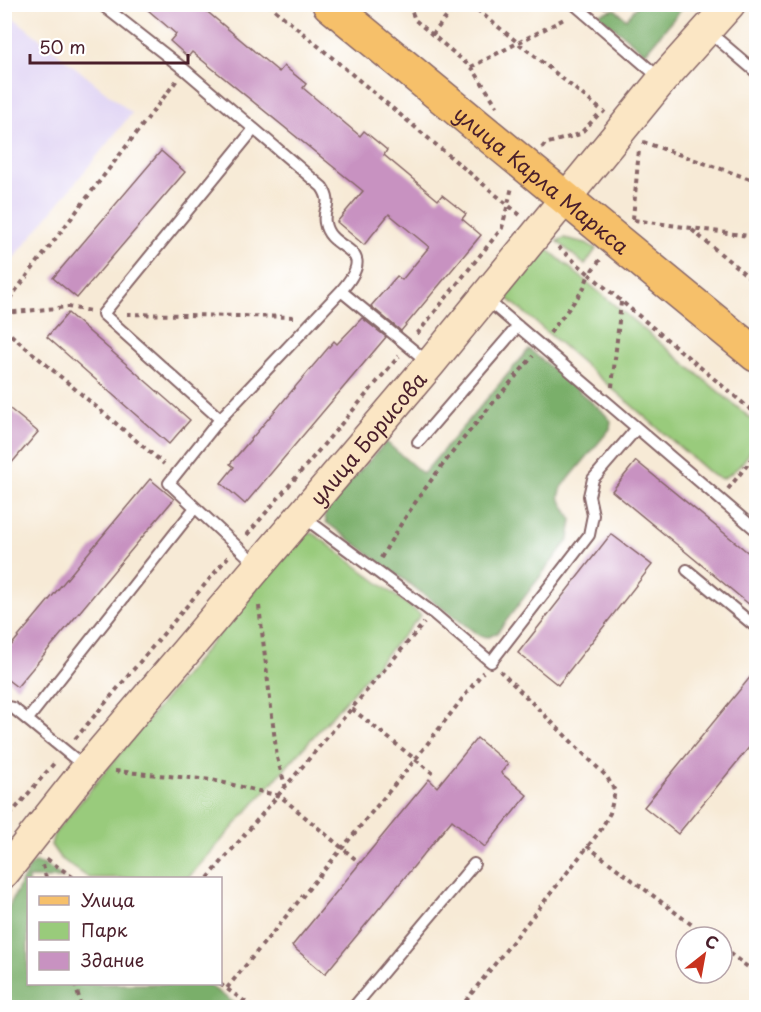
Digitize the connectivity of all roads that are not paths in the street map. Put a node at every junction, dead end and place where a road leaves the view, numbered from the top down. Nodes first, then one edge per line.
1 (101, 4) edge
2 (329, 4) edge
3 (727, 6) edge
4 (578, 7) edge
5 (708, 31) junction
6 (756, 72) edge
7 (662, 80) junction
8 (254, 129) junction
9 (565, 198) junction
10 (341, 291) junction
11 (484, 297) junction
12 (518, 326) junction
13 (419, 355) junction
14 (756, 355) edge
15 (220, 419) junction
16 (637, 428) junction
17 (418, 442) dead end
18 (194, 509) junction
19 (301, 515) junction
20 (756, 530) edge
21 (247, 556) junction
22 (687, 570) dead end
23 (756, 627) edge
24 (4, 706) edge
25 (28, 719) junction
26 (76, 759) junction
27 (474, 864) dead end
28 (4, 873) edge
29 (353, 1008) edge

1 - 8 lane
2 - 9 main road, улица Карла Маркса
3 - 5 street, улица Борисова
4 - 7 lane
5 - 6 lane
5 - 7 street, улица Борисова
7 - 9 street, улица Борисова
8 - 10 lane
8 - 15 lane
9 - 11 street, улица Борисова
9 - 14 main road, улица Карла Маркса
10 - 13 lane
10 - 15 lane
11 - 12 lane
11 - 13 street, улица Борисова
12 - 16 lane
12 - 17 lane
13 - 19 street, улица Борисова
15 - 18 lane
16 - 19 lane
16 - 20 lane
18 - 21 lane
18 - 25 lane
19 - 21 street, улица Борисова
21 - 26 street, улица Борисова
22 - 23 lane
24 - 25 lane
25 - 26 lane
26 - 28 street, улица Борисова
27 - 29 lane

